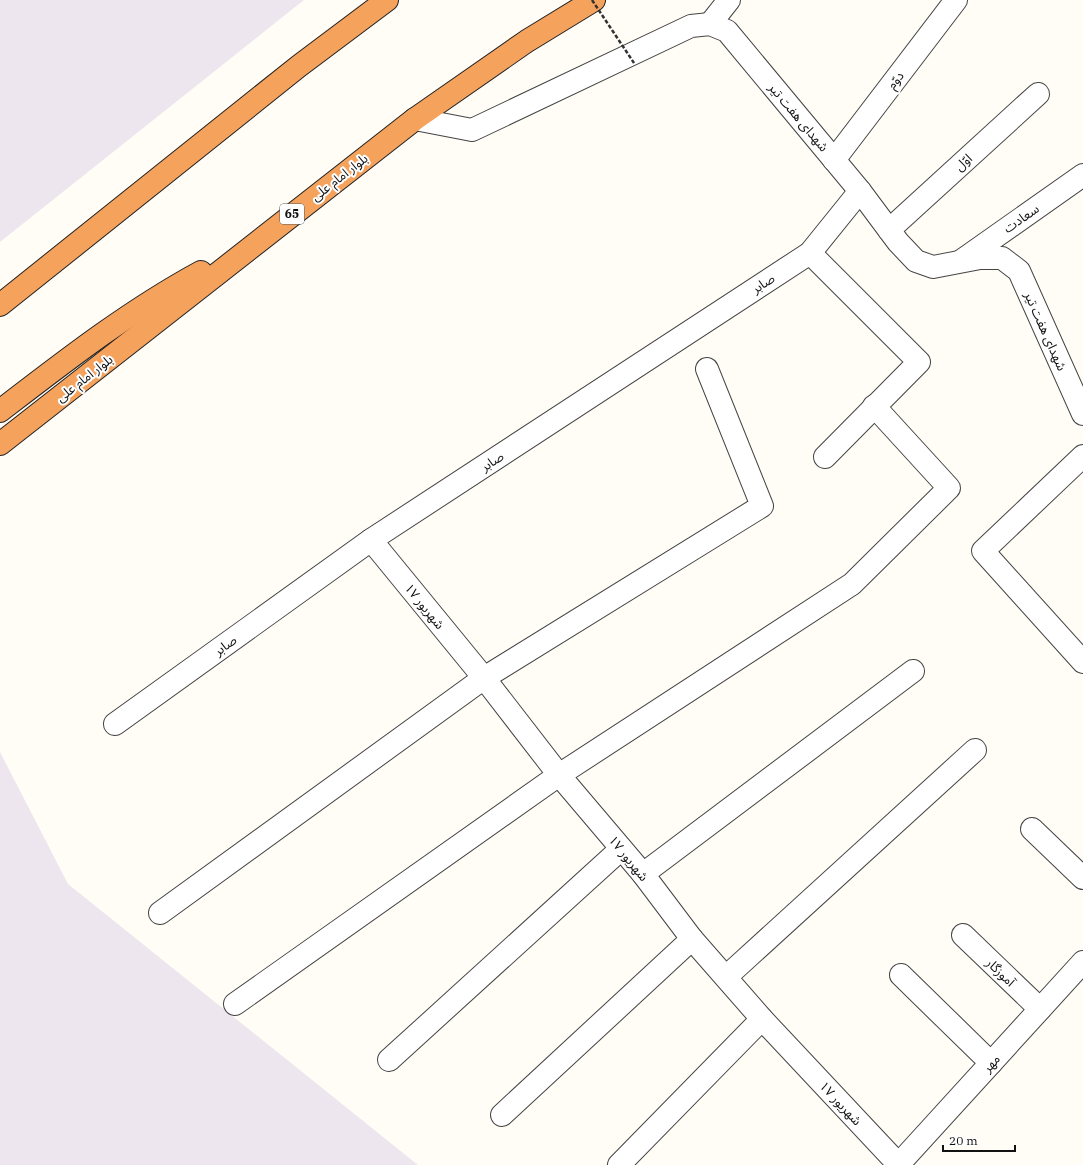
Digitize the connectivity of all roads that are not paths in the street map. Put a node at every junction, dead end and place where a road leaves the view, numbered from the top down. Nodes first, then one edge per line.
1 (387, 0) edge
2 (594, 0) edge
3 (730, 0) edge
4 (956, 0) edge
5 (710, 24) junction
6 (1038, 94) dead end
7 (415, 119) junction
8 (834, 160) junction
9 (1083, 175) edge
10 (860, 190) junction
11 (889, 230) junction
12 (256, 242) junction
13 (810, 253) junction
14 (959, 262) junction
15 (0, 305) edge
16 (707, 369) dead end
17 (874, 406) junction
18 (0, 411) edge
19 (1083, 414) edge
20 (0, 444) edge
21 (1083, 456) edge
22 (825, 457) dead end
23 (371, 540) junction
24 (1083, 662) edge
25 (913, 671) dead end
26 (484, 678) junction
27 (115, 724) dead end
28 (975, 750) dead end
29 (559, 775) junction
30 (1032, 829) dead end
31 (622, 848) junction
32 (643, 874) junction
33 (1083, 878) edge
34 (160, 913) dead end
35 (963, 935) dead end
36 (692, 939) junction
37 (1083, 962) edge
38 (901, 975) dead end
39 (726, 977) junction
40 (235, 1004) dead end
41 (1040, 1009) junction
42 (762, 1019) junction
43 (389, 1060) dead end
44 (991, 1063) junction
45 (502, 1116) dead end
46 (618, 1165) edge
47 (898, 1165) edge

1 - 15 highway
2 - 7 highway, بلوار امام علی / 65
3 - 5 street
4 - 8 street, دوّم
5 - 7 street, شهدای هفت تیر
5 - 8 street, شهدای هفت تیر
6 - 11 street, اوّل
7 - 12 highway, بلوار امام علی / 65
8 - 10 street, شهدای هفت تیر
9 - 14 street, سعادت
10 - 11 street, شهدای هفت تیر
10 - 13 street, صابر
11 - 14 street, شهدای هفت تیر
12 - 18 highway
12 - 20 highway, بلوار امام علی / 65
13 - 17 street
13 - 23 street, صابر
14 - 19 street, شهدای هفت تیر
16 - 26 street
17 - 22 street
17 - 29 street
21 - 24 street
23 - 26 street, ۱۷ شهریور
23 - 27 street, صابر
25 - 32 street
26 - 29 street, ۱۷ شهریور
26 - 34 street
28 - 39 street
29 - 31 street, ۱۷ شهریور
29 - 40 street
30 - 33 street
31 - 32 street, ۱۷ شهریور
31 - 43 street
32 - 36 street, ۱۷ شهریور
35 - 41 street, آموزگار
36 - 39 street, ۱۷ شهریور
36 - 45 street
37 - 41 street, مهر
38 - 44 street
39 - 42 street, ۱۷ شهریور
41 - 44 street, مهر
42 - 46 street
42 - 47 street, ۱۷ شهریور
44 - 47 street, مهر

